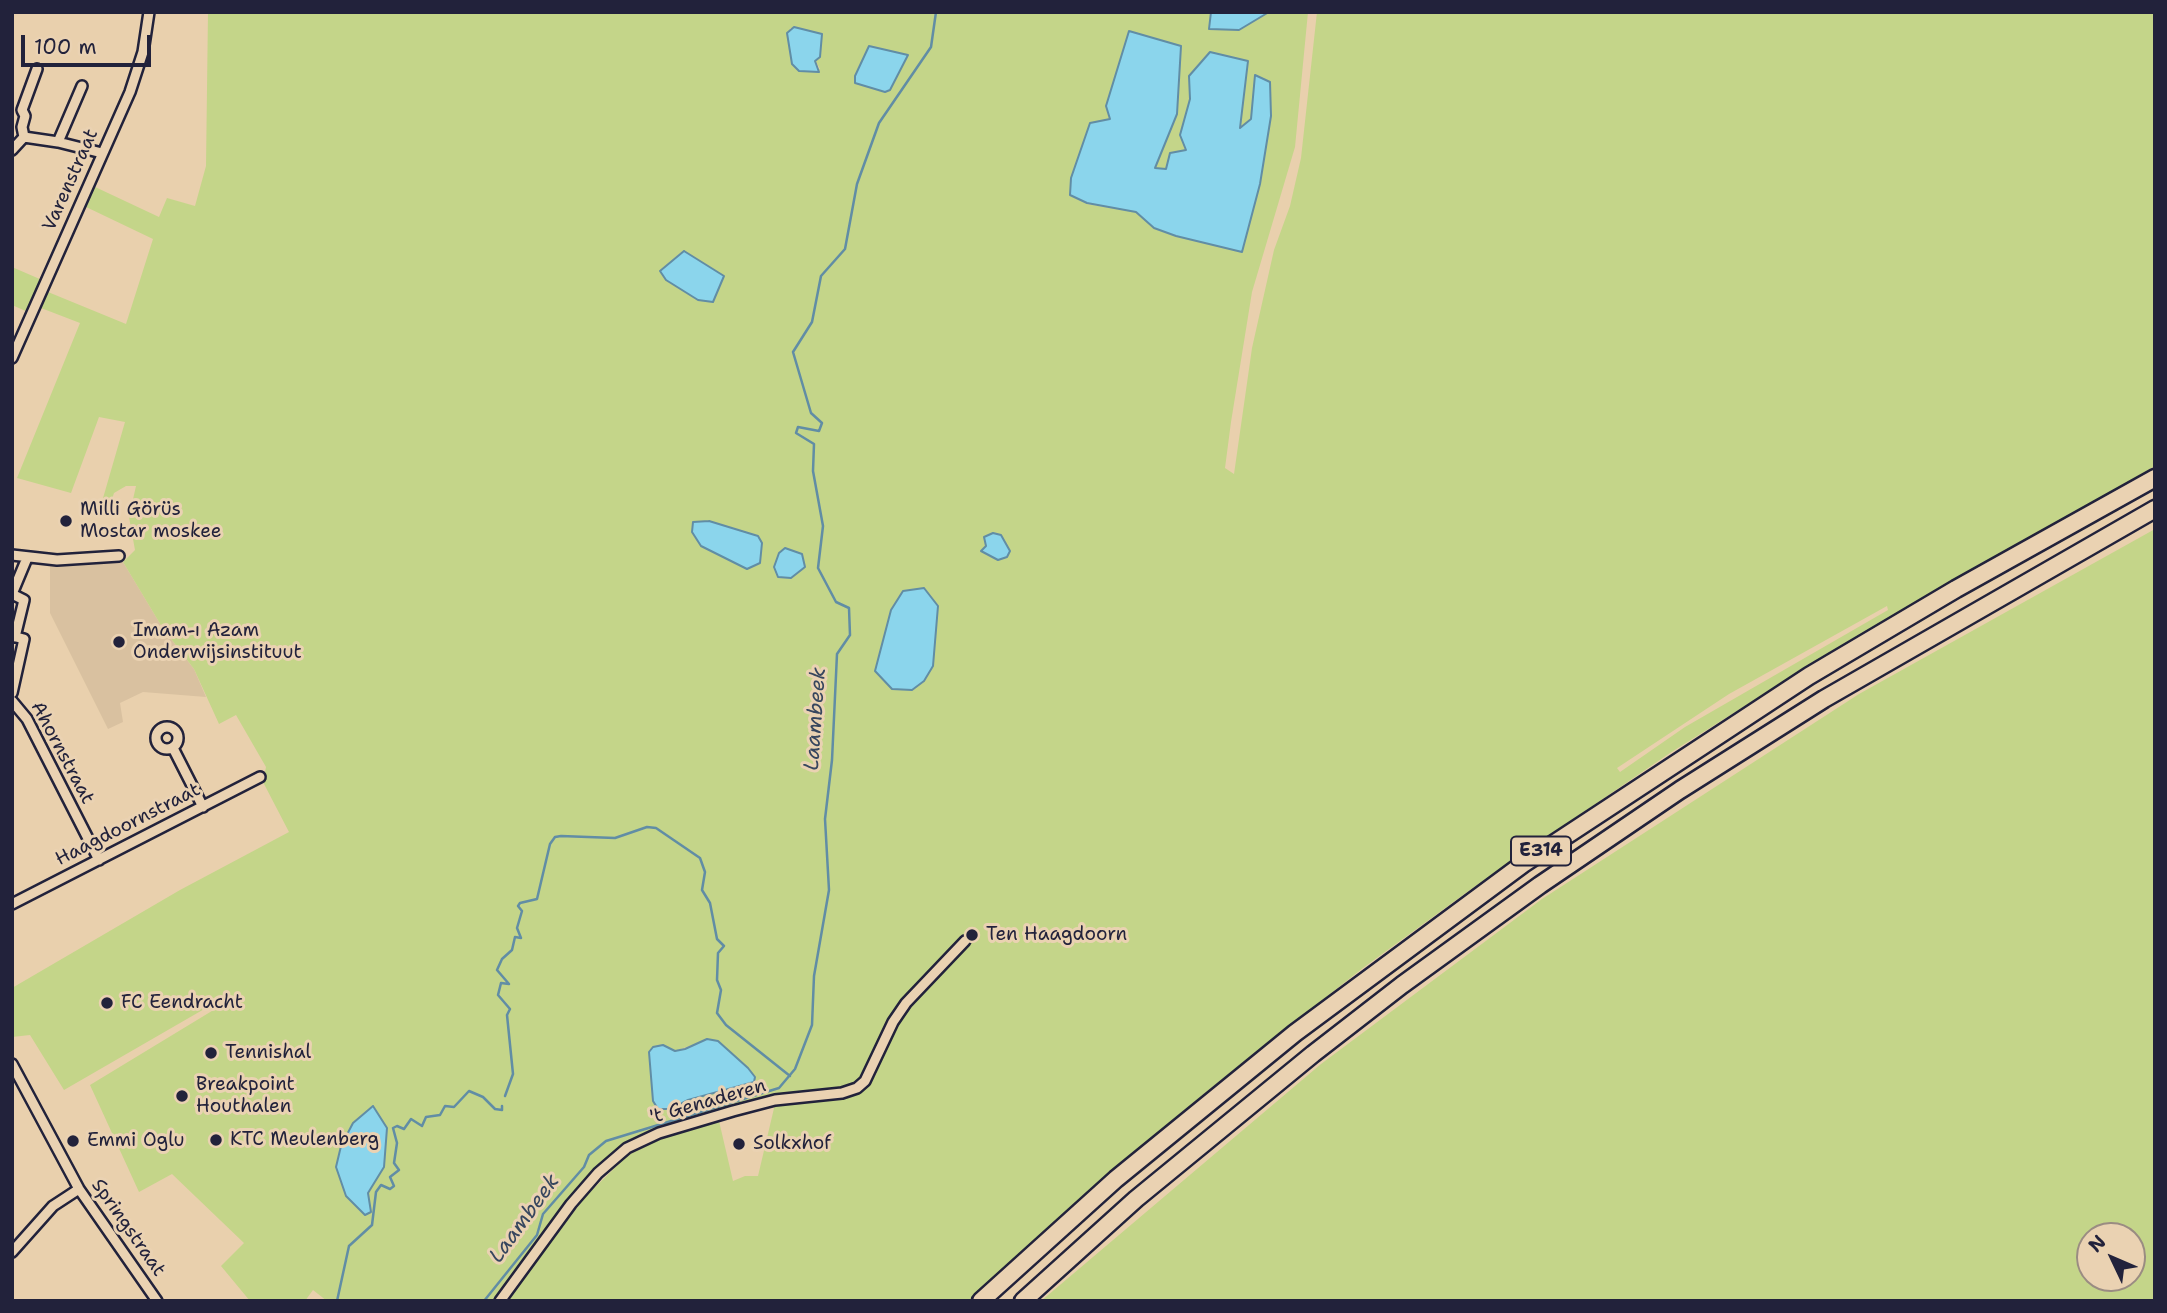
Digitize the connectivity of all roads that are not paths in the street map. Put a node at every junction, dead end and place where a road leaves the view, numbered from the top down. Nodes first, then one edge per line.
1 (149, 12) edge
2 (37, 69) dead end
3 (82, 86) dead end
4 (24, 138) junction
5 (58, 142) junction
6 (12, 150) edge
7 (102, 153) junction
8 (12, 358) edge
9 (2155, 478) edge
10 (2155, 509) edge
11 (12, 555) edge
12 (119, 556) dead end
13 (27, 558) junction
14 (14, 636) edge
15 (12, 693) edge
16 (12, 701) edge
17 (173, 748) dead end
18 (260, 777) dead end
19 (203, 807) junction
20 (99, 860) junction
21 (12, 904) edge
22 (965, 942) dead end
23 (12, 1064) edge
24 (79, 1189) junction
25 (12, 1252) edge
26 (158, 1301) edge
27 (500, 1301) edge
28 (981, 1301) edge
29 (1023, 1301) edge

1 - 7 street, Varenstraat
2 - 4 street
3 - 5 street
4 - 5 street
4 - 6 street
5 - 7 street
7 - 8 street, Varenstraat
9 - 28 highway, E314
10 - 29 highway, E314
11 - 13 street
12 - 13 street
13 - 14 street
14 - 15 street, Ahornstraat
16 - 20 street, Ahornstraat
17 - 19 street
18 - 19 street, Haagdoornstraat
19 - 20 street, Haagdoornstraat
20 - 21 street, Haagdoornstraat
22 - 27 street, 't Genaderen
23 - 24 street, Springstraat
24 - 25 street
24 - 26 street, Springstraat

